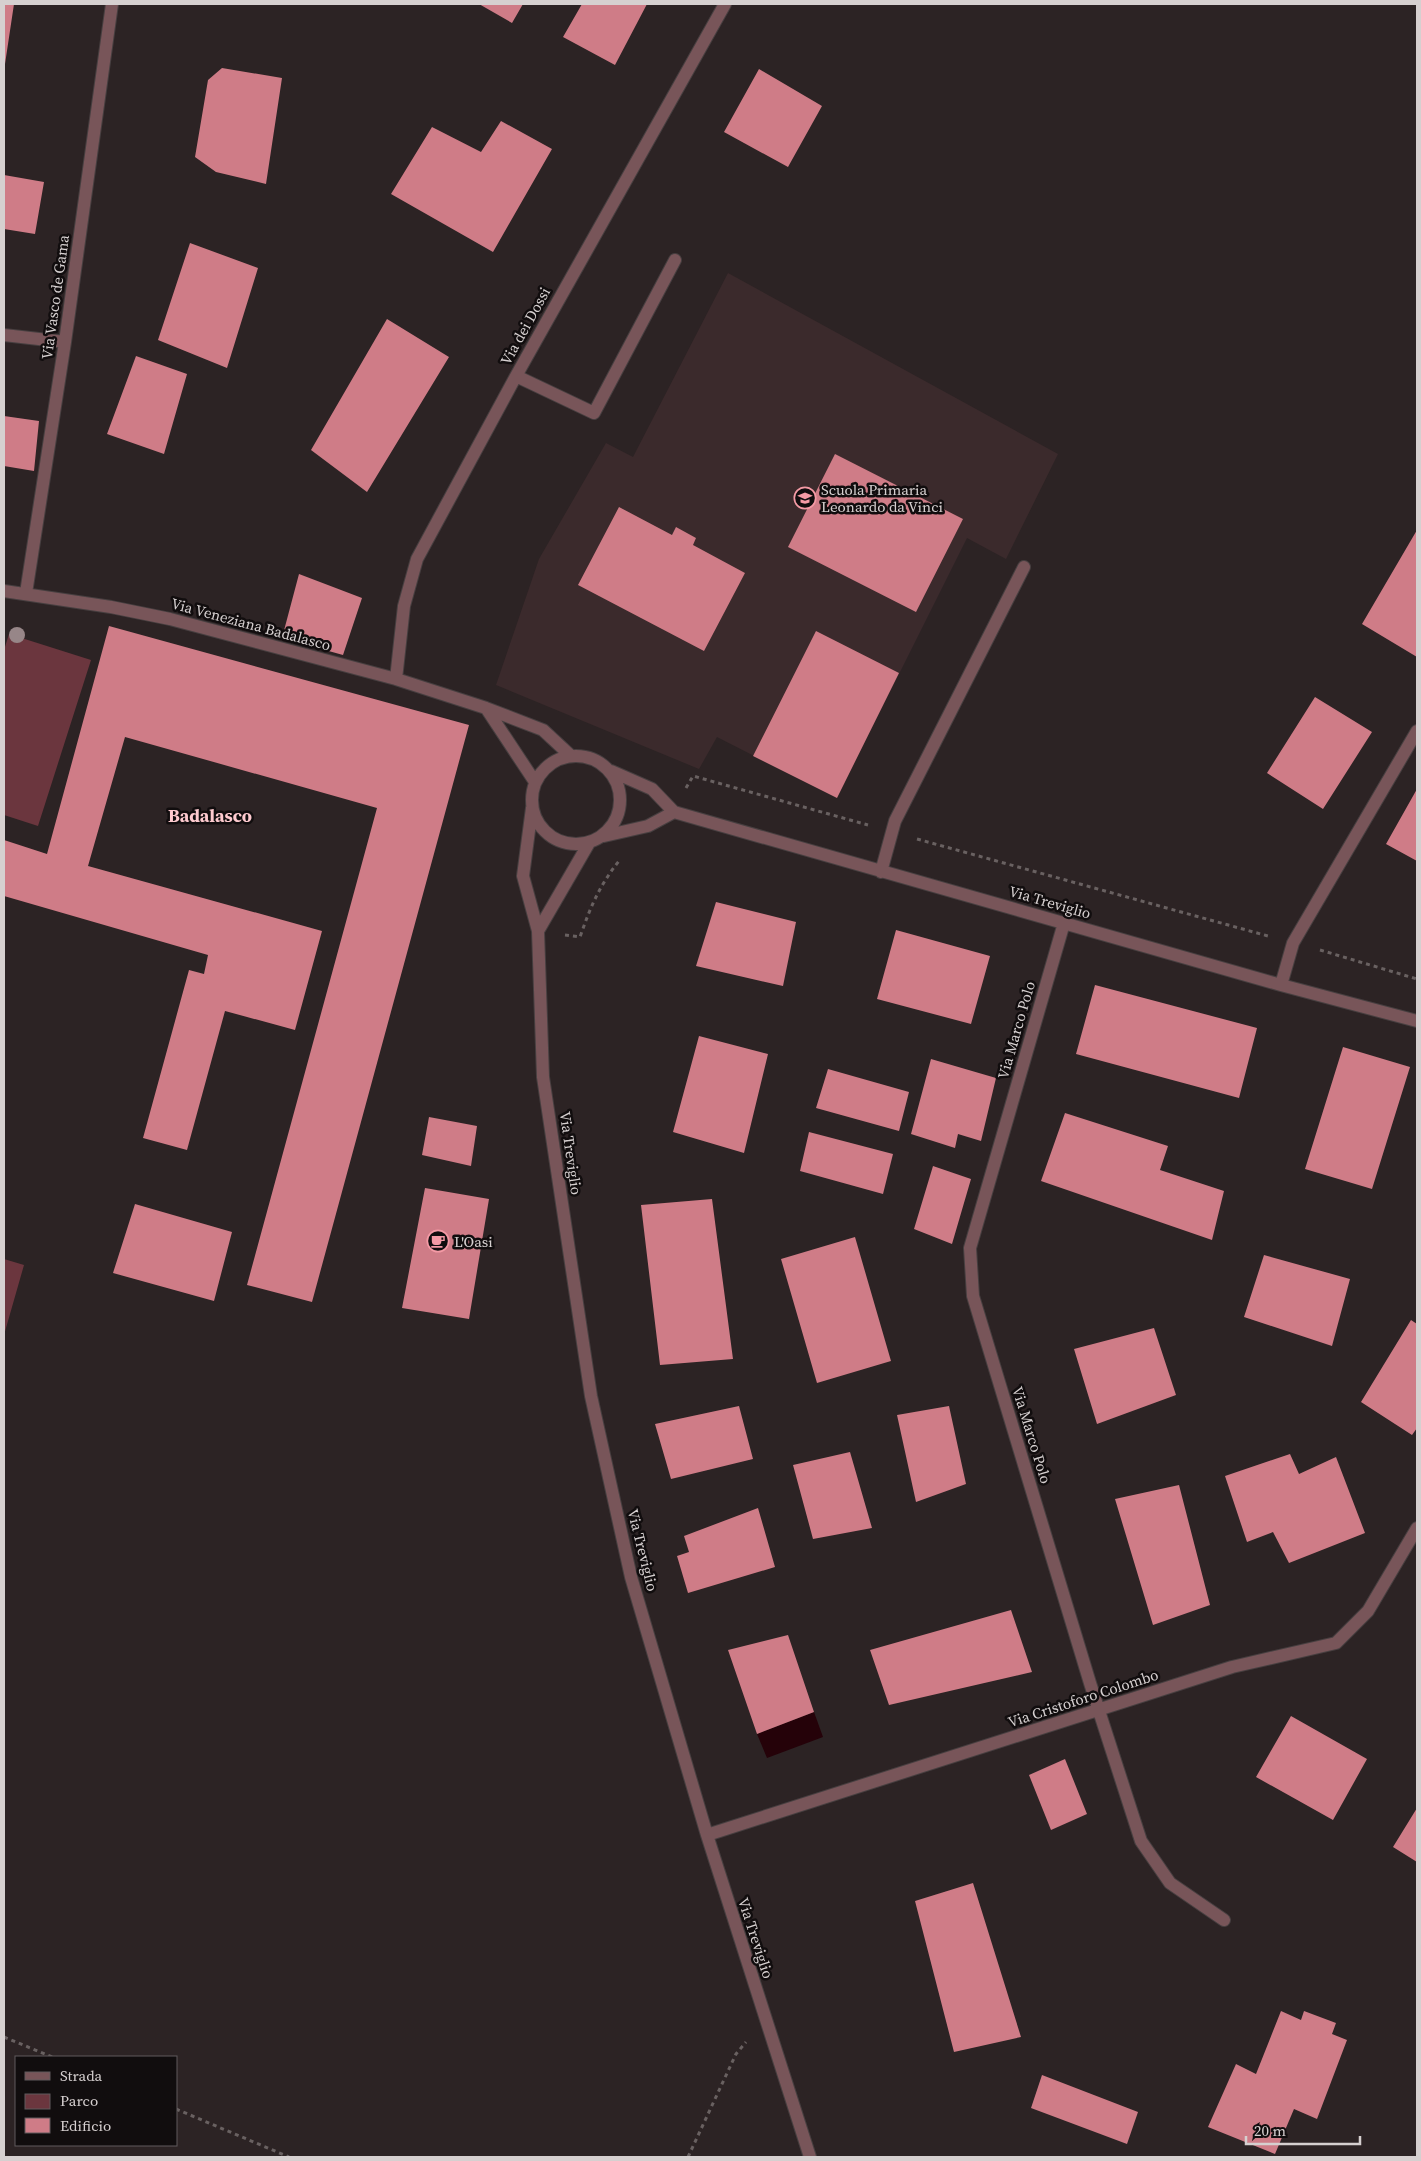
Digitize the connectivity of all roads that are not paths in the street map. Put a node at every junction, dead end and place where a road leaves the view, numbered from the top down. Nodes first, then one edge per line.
1 (112, 4) edge
2 (725, 4) edge
3 (675, 260) dead end
4 (4, 335) edge
5 (65, 342) junction
6 (516, 376) junction
7 (1024, 567) dead end
8 (4, 591) edge
9 (26, 593) junction
10 (396, 679) junction
11 (486, 708) junction
12 (1417, 731) edge
13 (571, 756) junction
14 (610, 771) junction
15 (535, 782) junction
16 (532, 808) junction
17 (674, 812) junction
18 (603, 836) junction
19 (590, 843) junction
20 (881, 872) junction
21 (1064, 923) junction
22 (538, 931) junction
23 (1281, 985) junction
24 (1417, 1021) edge
25 (1417, 1528) edge
26 (1099, 1711) junction
27 (707, 1835) junction
28 (1224, 1920) dead end
29 (810, 2157) edge

1 - 5 street, Via Vasco de Gama
2 - 6 street, Via dei Dossi
3 - 6 street
4 - 5 street
5 - 9 street, Via Vasco de Gama
6 - 10 street, Via dei Dossi
7 - 20 street
8 - 9 street, Via Veneziana Badalasco
9 - 10 street, Via Veneziana Badalasco
10 - 11 street, Via Veneziana Badalasco
11 - 13 street, Via Veneziana Badalasco
11 - 15 street
12 - 23 street
13 - 14 street
13 - 15 street
14 - 17 street
14 - 18 street
15 - 16 street
16 - 19 street
16 - 22 street, Via Treviglio
17 - 18 street
17 - 20 street, Via Treviglio
18 - 19 street
19 - 22 street
20 - 21 street, Via Treviglio
21 - 23 street, Via Treviglio
21 - 26 street, Via Marco Polo
22 - 27 street, Via Treviglio
23 - 24 street, Via Treviglio
25 - 26 street, Via Cristoforo Colombo
26 - 27 street, Via Cristoforo Colombo
26 - 28 street, Via Marco Polo
27 - 29 street, Via Treviglio

